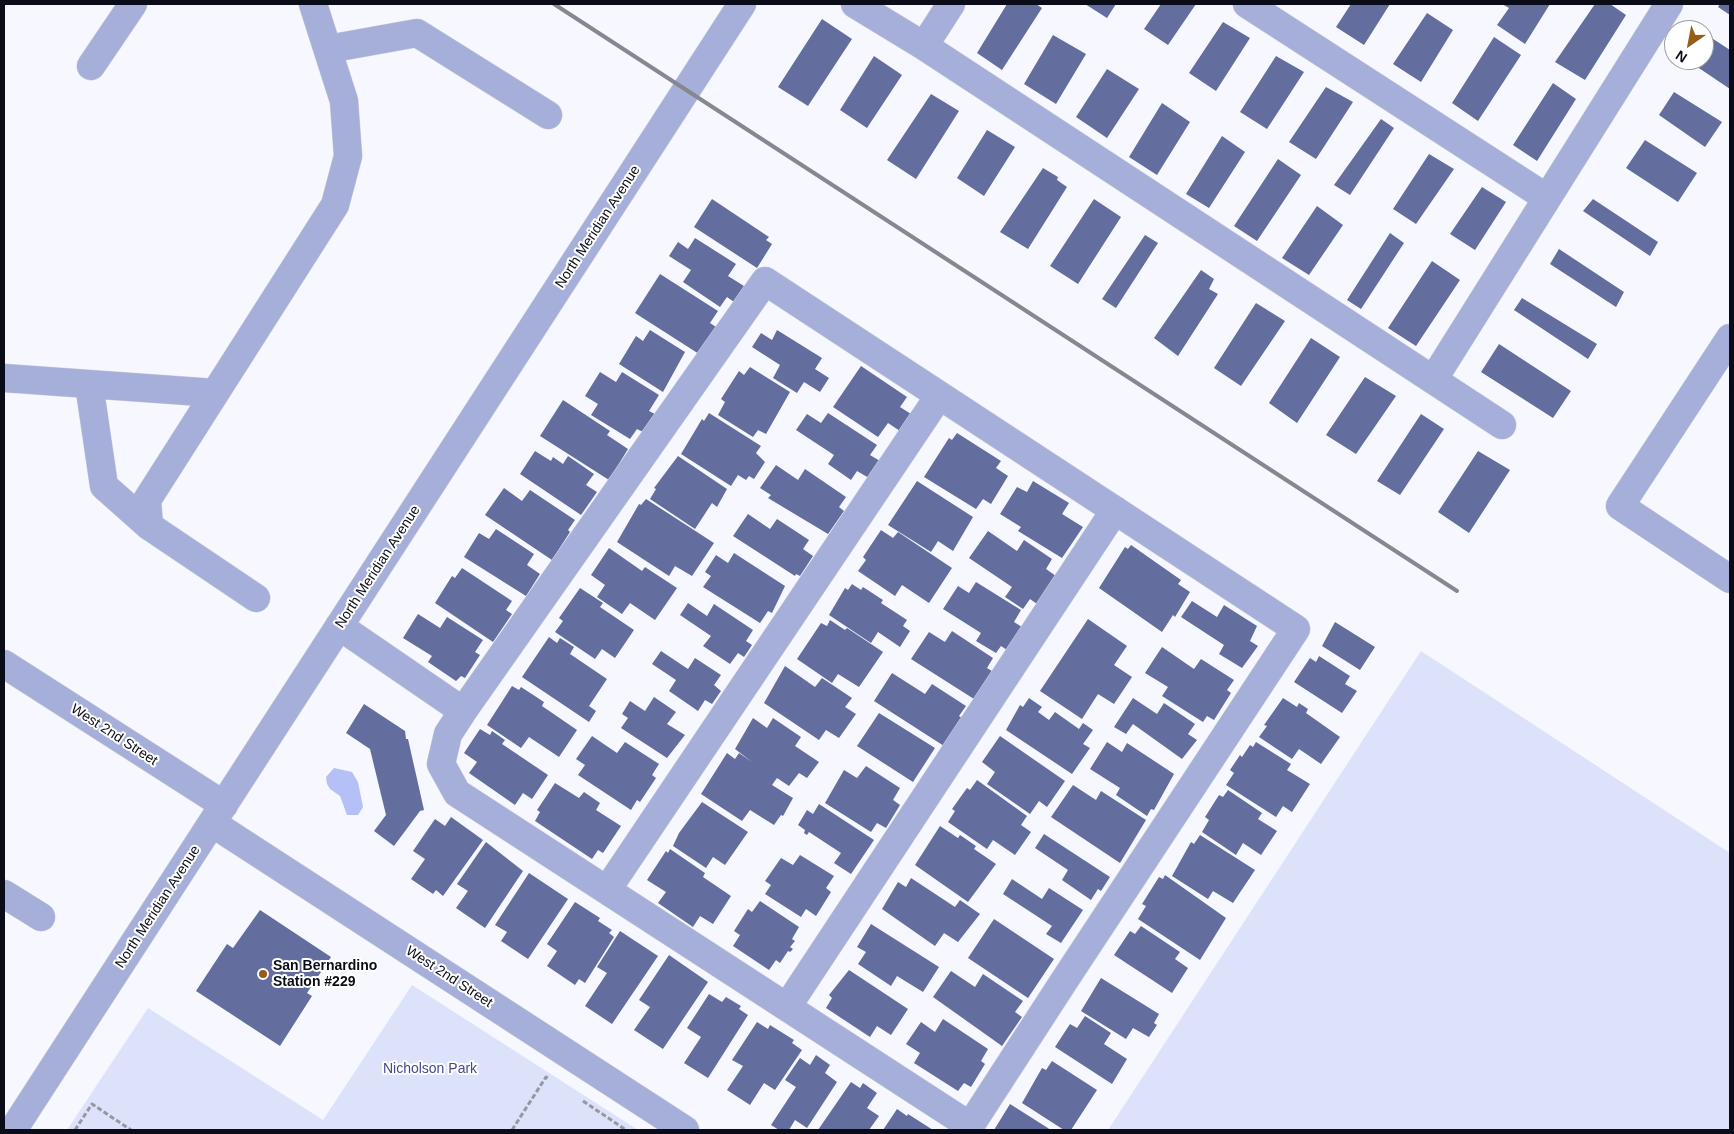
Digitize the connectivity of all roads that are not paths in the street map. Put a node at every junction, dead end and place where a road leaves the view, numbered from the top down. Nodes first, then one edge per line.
1 (133, 4) edge
2 (313, 4) edge
3 (742, 4) edge
4 (855, 4) edge
5 (951, 4) edge
6 (1247, 4) edge
7 (1666, 5) edge
8 (924, 46) junction
9 (328, 49) junction
10 (91, 66) dead end
11 (548, 115) dead end
12 (1546, 198) junction
13 (1730, 338) edge
14 (4, 378) edge
15 (1433, 380) junction
16 (89, 384) junction
17 (215, 393) junction
18 (939, 396) junction
19 (1502, 425) dead end
20 (1115, 510) junction
21 (149, 526) junction
22 (1730, 579) edge
23 (256, 598) dead end
24 (340, 626) junction
25 (4, 664) edge
26 (464, 711) junction
27 (218, 814) junction
28 (607, 890) junction
29 (4, 894) edge
30 (41, 917) dead end
31 (787, 1007) junction
32 (969, 1128) edge
33 (13, 1130) edge
34 (685, 1130) edge

1 - 10 street
2 - 9 street
3 - 24 street, North Meridian Avenue
4 - 8 street
5 - 8 street
6 - 12 street
7 - 12 street
8 - 15 street
9 - 11 street
9 - 17 street
12 - 15 street
13 - 22 street
14 - 16 street
15 - 19 street
16 - 17 street
16 - 21 street
17 - 21 street
18 - 20 street
18 - 26 street
18 - 28 street
20 - 31 street
20 - 32 street
21 - 23 street
24 - 26 street
24 - 27 street, North Meridian Avenue
25 - 27 street, West 2nd Street
26 - 28 street
27 - 33 street, North Meridian Avenue
27 - 34 street, West 2nd Street
28 - 31 street
29 - 30 street
31 - 32 street

